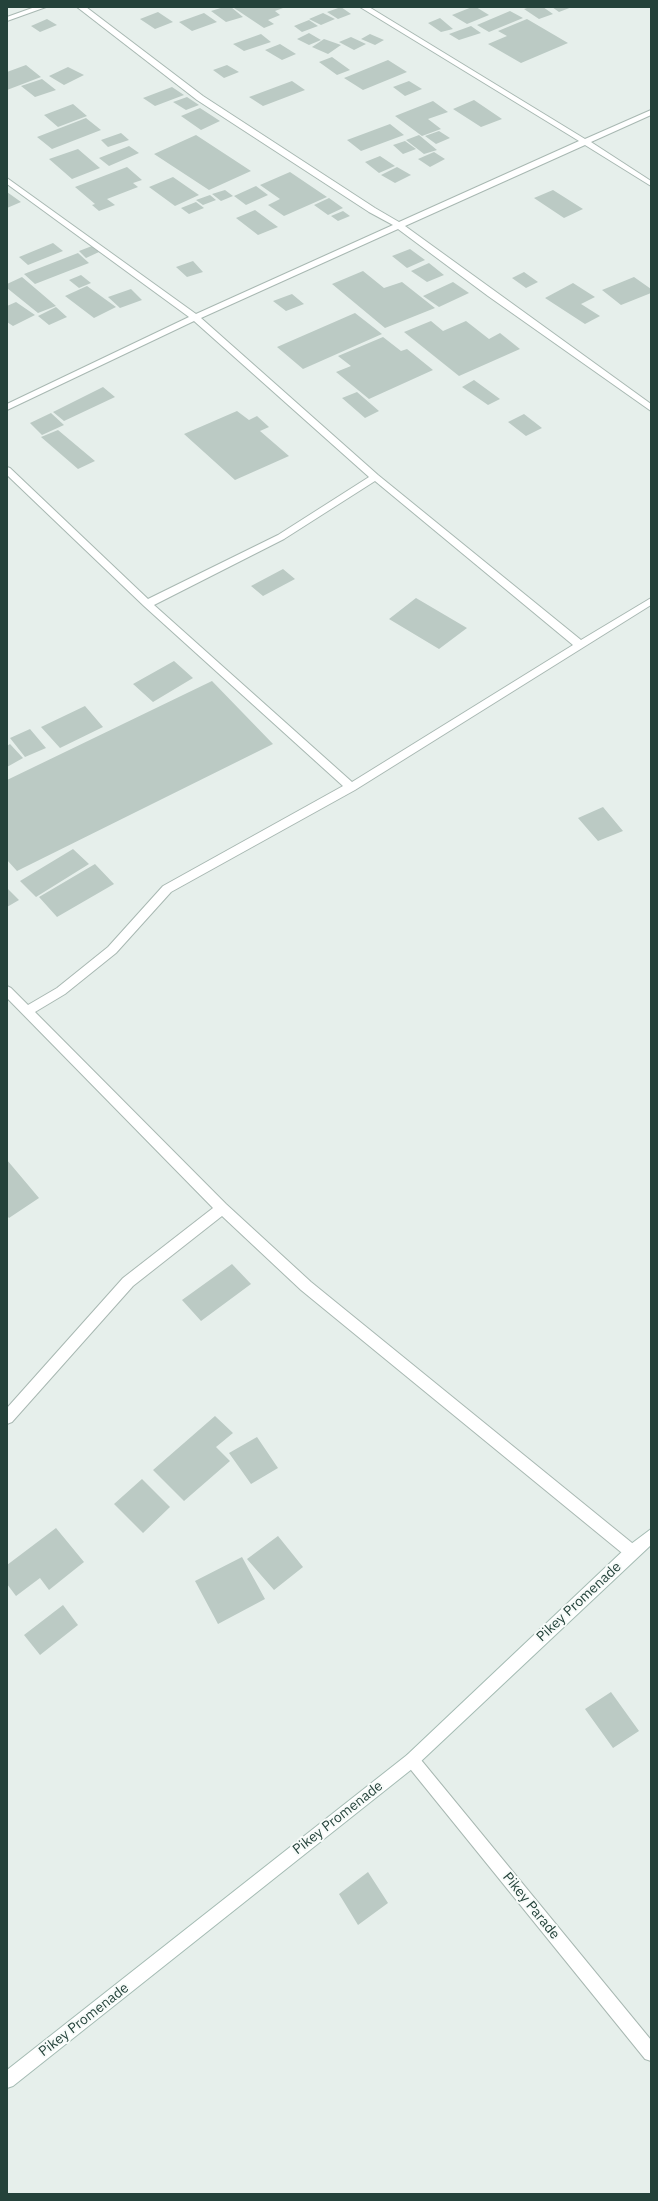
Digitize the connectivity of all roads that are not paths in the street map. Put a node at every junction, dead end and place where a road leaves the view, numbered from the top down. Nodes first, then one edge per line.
1 (42, 7) edge
2 (81, 7) edge
3 (364, 7) edge
4 (7, 19) edge
5 (651, 112) edge
6 (584, 141) junction
7 (7, 180) edge
8 (651, 184) edge
9 (397, 224) junction
10 (195, 317) junction
11 (7, 407) edge
12 (651, 408) edge
13 (7, 470) edge
14 (376, 476) junction
15 (651, 601) edge
16 (147, 604) junction
17 (580, 645) junction
18 (350, 787) junction
19 (7, 991) edge
20 (27, 1011) junction
21 (222, 1208) junction
22 (7, 1418) edge
23 (651, 1536) edge
24 (632, 1552) junction
25 (412, 1760) junction
26 (651, 2053) edge
27 (7, 2080) edge

1 - 4 street
2 - 9 street
3 - 6 street
5 - 6 street
6 - 8 street
6 - 9 street
7 - 10 street
9 - 10 street
9 - 12 street
10 - 11 street
10 - 14 street
13 - 16 street
14 - 16 street
14 - 17 street
15 - 17 street
16 - 18 street
17 - 18 street
18 - 20 street
19 - 20 street
20 - 21 street
21 - 22 street
21 - 24 street
23 - 24 street, Pikey Promenade
24 - 25 street, Pikey Promenade
25 - 26 street, Pikey Parade
25 - 27 street, Pikey Promenade

